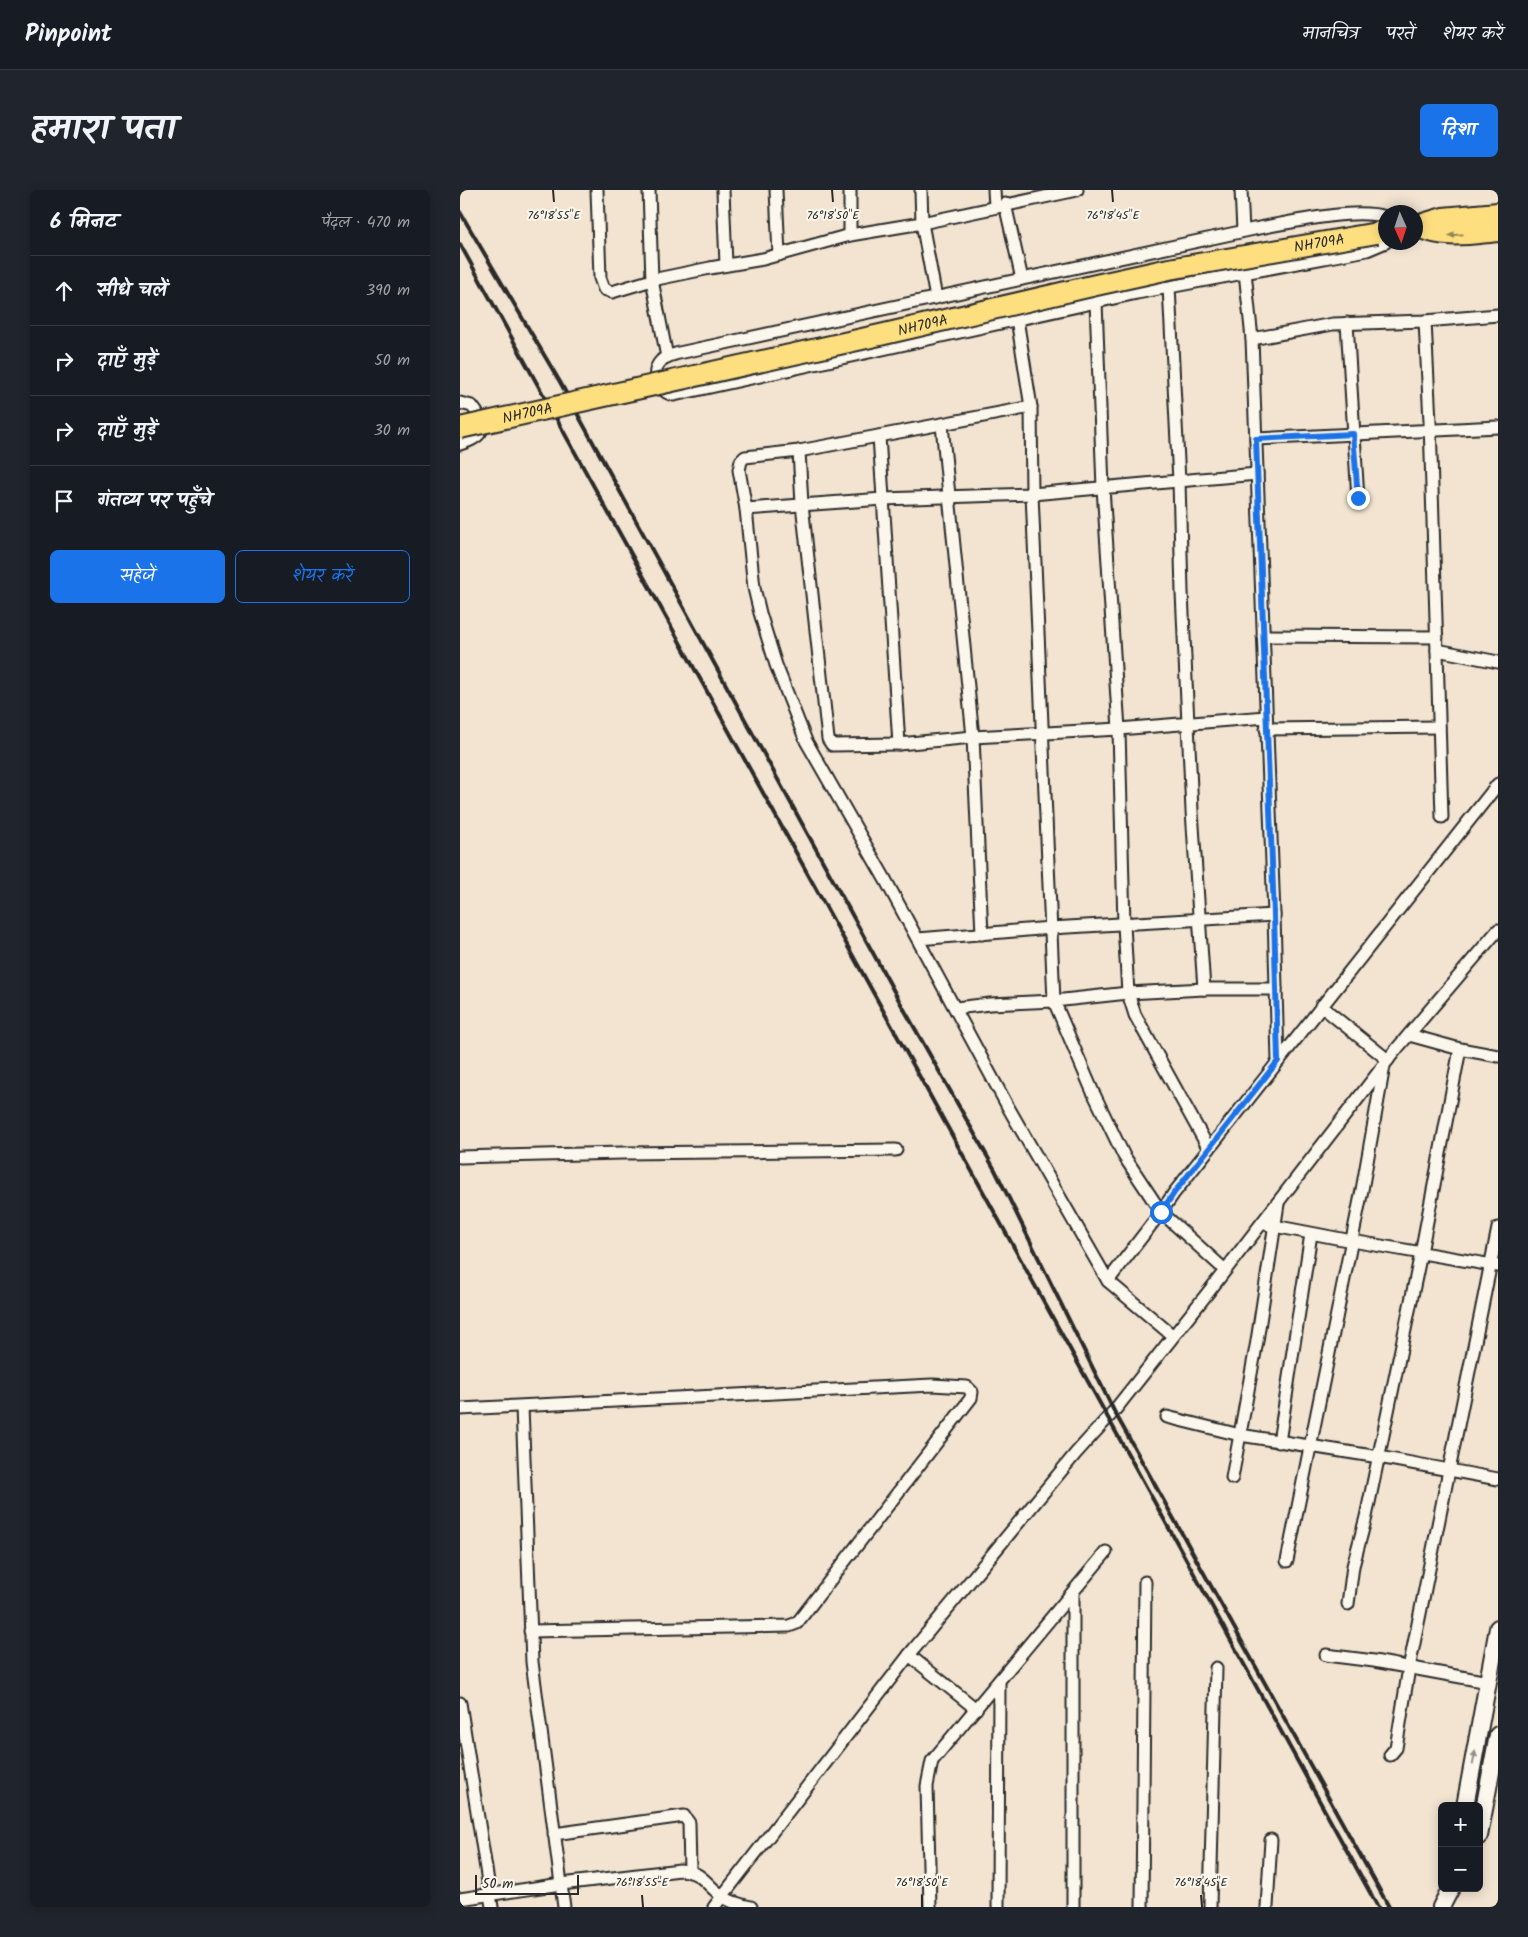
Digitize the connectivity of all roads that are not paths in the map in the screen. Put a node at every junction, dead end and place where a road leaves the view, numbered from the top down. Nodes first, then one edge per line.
1 (597, 190) edge
2 (650, 190) edge
3 (723, 190) edge
4 (776, 190) edge
5 (850, 190) edge
6 (921, 190) edge
7 (994, 190) edge
8 (1241, 190) edge
9 (1071, 191) edge
10 (1000, 205) junction
11 (1498, 213) edge
12 (1378, 217) edge
13 (922, 223) junction
14 (1423, 224) edge
15 (1423, 229) edge
16 (1243, 231) junction
17 (1498, 231) edge
18 (1378, 232) edge
19 (850, 235) junction
20 (1378, 237) edge
21 (779, 255) junction
22 (726, 265) junction
23 (1245, 272) junction
24 (1022, 279) junction
25 (652, 280) junction
26 (1169, 287) junction
27 (936, 298) junction
28 (1096, 302) junction
29 (1498, 315) edge
30 (1018, 319) junction
31 (1425, 320) junction
32 (1347, 323) junction
33 (1252, 338) junction
34 (667, 357) junction
35 (460, 403) edge
36 (1031, 407) junction
37 (942, 425) junction
38 (1498, 427) edge
39 (460, 428) edge
40 (1430, 430) junction
41 (1353, 434) junction
42 (879, 436) junction
43 (1256, 439) junction
44 (460, 444) edge
45 (799, 451) junction
46 (1257, 474) junction
47 (1179, 480) junction
48 (1103, 488) junction
49 (1032, 494) junction
50 (949, 496) junction
51 (1358, 498) dead end
52 (883, 499) junction
53 (802, 504) junction
54 (746, 510) junction
55 (1263, 636) junction
56 (1437, 637) junction
57 (1437, 650) junction
58 (1498, 662) edge
59 (1266, 723) junction
60 (1188, 724) junction
61 (1439, 727) junction
62 (1119, 729) junction
63 (1044, 733) junction
64 (973, 737) junction
65 (899, 744) junction
66 (1498, 784) edge
67 (1442, 817) dead end
68 (1274, 915) junction
69 (1198, 919) junction
70 (1124, 925) junction
71 (1051, 928) junction
72 (1498, 930) edge
73 (982, 934) junction
74 (918, 939) junction
75 (1276, 988) junction
76 (1204, 989) junction
77 (1128, 993) junction
78 (1054, 1001) junction
79 (1321, 1006) junction
80 (956, 1008) junction
81 (1409, 1035) junction
82 (1460, 1049) junction
83 (1498, 1056) edge
84 (1278, 1061) junction
85 (1386, 1062) junction
86 (1209, 1149) junction
87 (896, 1150) dead end
88 (460, 1157) edge
89 (1278, 1203) junction
90 (1161, 1212) junction
91 (1261, 1223) junction
92 (1275, 1226) junction
93 (1498, 1228) edge
94 (1311, 1234) junction
95 (1352, 1241) junction
96 (1421, 1254) junction
97 (1494, 1266) edge
98 (1225, 1270) junction
99 (1108, 1281) junction
100 (1173, 1336) junction
101 (522, 1407) junction
102 (460, 1409) edge
103 (1167, 1417) dead end
104 (1240, 1435) junction
105 (1280, 1442) junction
106 (1310, 1447) junction
107 (1378, 1457) junction
108 (1450, 1470) junction
109 (1232, 1478) dead end
110 (1498, 1479) edge
111 (1106, 1552) dead end
112 (1287, 1561) dead end
113 (1145, 1582) dead end
114 (1073, 1593) junction
115 (1348, 1604) dead end
116 (1498, 1628) edge
117 (530, 1631) junction
118 (909, 1655) junction
119 (1326, 1655) dead end
120 (1216, 1668) dead end
121 (1409, 1668) junction
122 (1488, 1682) junction
123 (998, 1683) junction
124 (460, 1703) edge
125 (976, 1709) junction
126 (1498, 1735) edge
127 (1390, 1755) dead end
128 (1466, 1802) edge
129 (1483, 1815) edge
130 (554, 1834) junction
131 (1271, 1840) dead end
132 (690, 1871) junction
133 (561, 1884) junction
134 (1449, 1892) edge
135 (490, 1895) junction
136 (722, 1896) junction
137 (460, 1899) edge
138 (492, 1907) edge
139 (564, 1907) edge
140 (714, 1907) edge
141 (751, 1907) edge
142 (930, 1907) edge
143 (998, 1907) edge
144 (1073, 1907) edge
145 (1142, 1907) edge
146 (1210, 1907) edge
147 (1267, 1907) edge
148 (1441, 1907) edge

1 - 25 street
2 - 25 street
3 - 22 street
4 - 21 street
5 - 19 street
6 - 13 street
7 - 10 street
8 - 16 street
9 - 10 street
10 - 13 street
10 - 24 street
11 - 14 highway
12 - 16 street
13 - 19 street
13 - 27 street
17 -> 15 highway
16 - 24 street
18 - 39 highway, NH709A, bridge
19 - 21 street
20 - 23 street
21 - 22 street
22 - 25 street
23 - 26 street
23 - 33 street
24 - 27 street
25 - 34 street
26 - 28 street
26 - 47 street
27 - 34 street
28 - 30 street
28 - 48 street
29 - 31 street
30 - 34 street
30 - 36 street
31 - 32 street
31 - 40 street
32 - 33 street
32 - 41 street
33 - 43 street
35 - 44 street
36 - 37 street
36 - 49 street
37 - 42 street
37 - 50 street
38 - 40 street
40 - 41 street
40 - 56 street
41 - 43 street
41 - 51 street
42 - 45 street
42 - 52 street
43 - 46 street
45 - 53 street
45 - 54 street
46 - 47 street
46 - 55 street
47 - 48 street
47 - 60 street
48 - 49 street
48 - 62 street
49 - 50 street
49 - 63 street
50 - 52 street
50 - 64 street
52 - 53 street
52 - 65 street
53 - 54 street
53 - 65 street
54 - 74 street
55 - 56 street
55 - 59 street
56 - 57 street
57 - 58 street
57 - 61 street
59 - 60 street
59 - 61 street
59 - 68 street
60 - 62 street
60 - 69 street
61 - 67 street
62 - 63 street
62 - 70 street
63 - 64 street
63 - 71 street
64 - 65 street
64 - 73 street
66 - 79 street
68 - 69 street
68 - 75 street
69 - 70 street
69 - 76 street
70 - 71 street
70 - 77 street
71 - 73 street
71 - 78 street
72 - 81 street
73 - 74 street
74 - 80 street
75 - 76 street
75 - 84 street
76 - 77 street
77 - 78 street
77 - 86 street
78 - 80 street
78 - 90 street
79 - 84 street
79 - 85 street
80 - 99 street
81 - 82 street
81 - 85 street
82 - 83 street
82 - 96 street
84 - 86 street
85 - 89 street
85 - 95 street
86 - 90 street
87 - 88 street
89 - 91 street
89 - 92 street
90 - 98 street
90 - 99 street
91 - 92 street
91 - 98 street
92 - 94 street
92 - 104 street
93 - 97 street
94 - 95 street
94 - 105 street
95 - 96 street
95 - 106 street
96 - 97 street
96 - 107 street
97 - 108 street
98 - 100 street
99 - 100 street
100 - 118 street
101 - 102 street
101 - 117 street
101 - 117 street
103 - 104 street
104 - 105 street
104 - 109 street
105 - 106 street
106 - 107 street
106 - 112 street
107 - 108 street
107 - 115 street
108 - 110 street
108 - 121 street
111 - 114 street
113 - 145 street
114 - 123 street
114 - 144 street
116 - 122 main road
117 - 130 street
118 - 125 street
118 - 136 street
119 - 121 street
120 - 146 street
121 - 122 street
121 - 127 street
128 -> 122 main road
123 - 125 street
123 - 143 street
124 - 135 street
125 - 142 street
126 - 129 main road
130 - 132 street
130 - 133 street
131 - 147 street
132 - 133 street
132 - 136 street
133 - 135 street
133 - 139 street
134 - 148 main road
135 - 137 street
135 - 138 street
136 - 140 street
136 - 141 street

